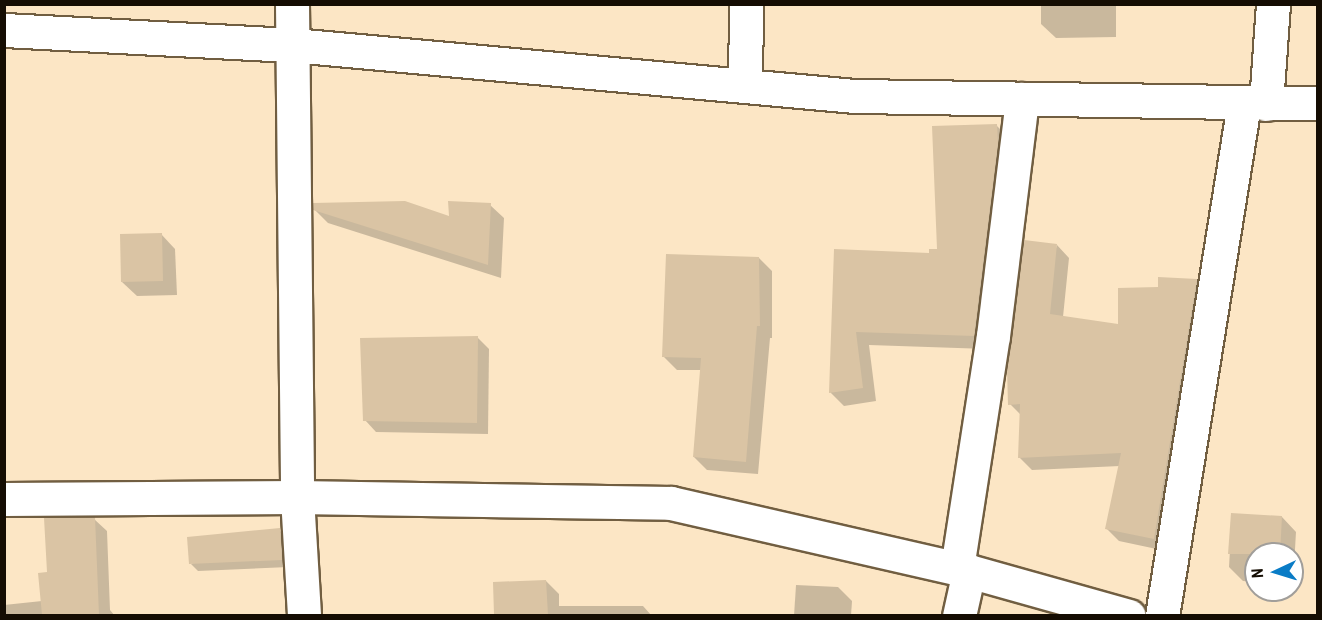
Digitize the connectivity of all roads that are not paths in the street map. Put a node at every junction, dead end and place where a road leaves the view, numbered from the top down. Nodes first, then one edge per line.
1 (292, 4) edge
2 (746, 4) edge
3 (1273, 4) edge
4 (4, 30) edge
5 (293, 45) junction
6 (745, 86) junction
7 (1022, 99) junction
8 (1317, 103) edge
9 (1255, 104) junction
10 (297, 497) junction
11 (4, 499) edge
12 (963, 570) junction
13 (304, 615) edge
14 (959, 615) edge
15 (1129, 615) edge
16 (1162, 615) edge

1 - 5 street
2 - 6 street
3 - 9 street
4 - 5 street
5 - 6 street
5 - 10 street
6 - 7 street
7 - 9 street
7 - 12 street
8 - 9 street
9 - 16 street
10 - 11 street
10 - 12 street
10 - 13 street
12 - 14 street
12 - 15 street

